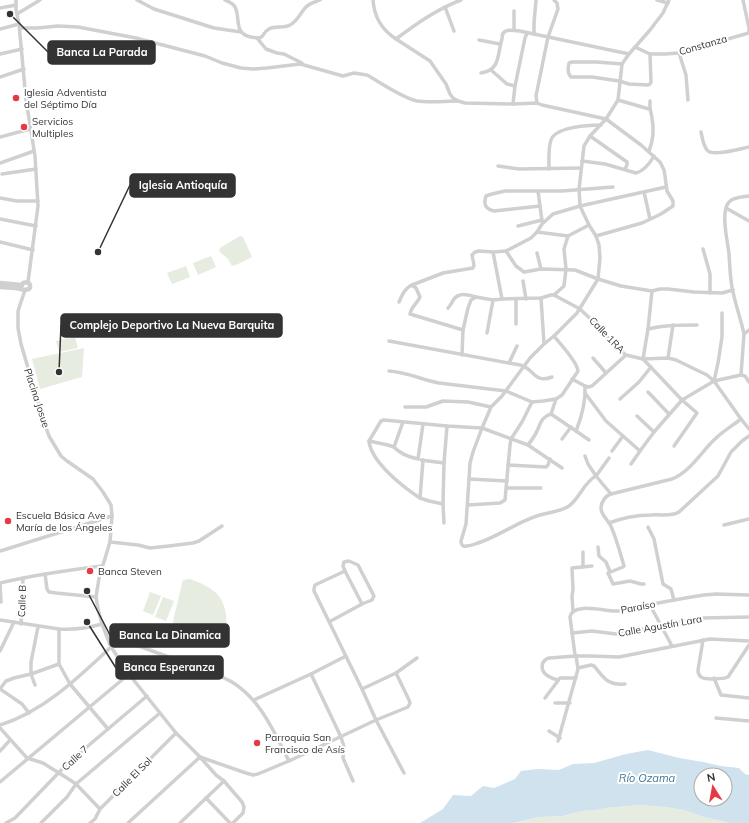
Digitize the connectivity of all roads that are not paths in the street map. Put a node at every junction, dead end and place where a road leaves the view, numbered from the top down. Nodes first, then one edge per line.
1 (16, 0) edge
2 (40, 0) edge
3 (137, 0) edge
4 (225, 0) edge
5 (320, 0) edge
6 (374, 0) edge
7 (460, 0) edge
8 (536, 0) edge
9 (554, 0) edge
10 (657, 0) edge
11 (743, 0) edge
12 (668, 2) edge
13 (16, 5) junction
14 (445, 7) junction
15 (0, 8) edge
16 (514, 11) dead end
17 (17, 14) junction
18 (19, 26) junction
19 (0, 29) edge
20 (514, 30) junction
21 (454, 31) dead end
22 (241, 32) junction
23 (527, 33) junction
24 (749, 33) edge
25 (534, 34) junction
26 (548, 37) junction
27 (257, 38) junction
28 (396, 39) junction
29 (479, 40) dead end
30 (500, 44) junction
31 (635, 47) junction
32 (22, 49) junction
33 (679, 53) junction
34 (0, 54) edge
35 (629, 54) junction
36 (650, 54) junction
37 (622, 64) junction
38 (304, 65) junction
39 (24, 69) junction
40 (492, 70) junction
41 (481, 73) dead end
42 (0, 77) edge
43 (619, 81) junction
44 (515, 86) junction
45 (618, 100) junction
46 (688, 100) dead end
47 (458, 101) junction
48 (650, 101) dead end
49 (537, 103) junction
50 (512, 104) junction
51 (649, 109) junction
52 (606, 119) junction
53 (601, 125) junction
54 (30, 129) junction
55 (701, 132) dead end
56 (590, 136) junction
57 (0, 137) edge
58 (749, 147) edge
59 (34, 151) junction
60 (649, 151) junction
61 (654, 156) junction
62 (582, 161) junction
63 (0, 163) edge
64 (498, 166) dead end
65 (581, 168) junction
66 (36, 169) junction
67 (549, 169) junction
68 (625, 169) junction
69 (2, 174) dead end
70 (613, 187) dead end
71 (666, 187) junction
72 (579, 189) junction
73 (538, 191) junction
74 (644, 192) junction
75 (749, 196) edge
76 (0, 198) edge
77 (38, 201) junction
78 (540, 206) junction
79 (580, 206) junction
80 (726, 208) junction
81 (0, 219) edge
82 (650, 219) junction
83 (749, 221) edge
84 (542, 222) junction
85 (589, 225) junction
86 (36, 226) junction
87 (518, 226) dead end
88 (537, 232) junction
89 (568, 236) junction
90 (596, 236) junction
91 (0, 242) edge
92 (704, 249) dead end
93 (33, 250) junction
94 (506, 251) junction
95 (493, 252) junction
96 (536, 253) dead end
97 (541, 269) junction
98 (566, 269) junction
99 (598, 279) junction
100 (523, 281) dead end
101 (28, 282) junction
102 (0, 283) edge
103 (412, 285) junction
104 (0, 287) edge
105 (23, 288) junction
106 (732, 290) junction
107 (652, 291) junction
108 (710, 292) junction
109 (554, 295) junction
110 (476, 297) junction
111 (502, 298) junction
112 (526, 298) junction
113 (541, 298) junction
114 (516, 299) junction
115 (493, 300) junction
116 (399, 302) dead end
117 (448, 308) dead end
118 (580, 309) junction
119 (722, 313) dead end
120 (516, 324) dead end
121 (673, 325) junction
122 (697, 325) dead end
123 (648, 329) junction
124 (463, 330) junction
125 (749, 330) edge
126 (488, 333) dead end
127 (744, 334) junction
128 (554, 336) junction
129 (389, 341) dead end
130 (544, 344) junction
131 (517, 346) dead end
132 (462, 355) junction
133 (626, 355) junction
134 (593, 358) dead end
135 (668, 358) junction
136 (643, 359) junction
137 (509, 363) junction
138 (524, 366) junction
139 (651, 367) junction
140 (389, 371) dead end
141 (606, 372) junction
142 (741, 374) junction
143 (552, 377) dead end
144 (572, 379) junction
145 (714, 381) junction
146 (749, 382) edge
147 (585, 386) junction
148 (506, 391) junction
149 (648, 392) dead end
150 (585, 393) junction
151 (620, 398) dead end
152 (556, 399) junction
153 (682, 400) junction
154 (532, 402) junction
155 (405, 406) dead end
156 (492, 407) junction
157 (551, 414) junction
158 (669, 414) junction
159 (637, 416) dead end
160 (740, 419) junction
161 (403, 422) junction
162 (423, 424) junction
163 (447, 426) junction
164 (571, 427) junction
165 (482, 428) junction
166 (749, 429) edge
167 (576, 431) junction
168 (654, 432) junction
169 (623, 436) junction
170 (749, 436) edge
171 (511, 439) junction
172 (562, 439) dead end
173 (589, 440) dead end
174 (369, 441) junction
175 (528, 445) junction
176 (674, 446) dead end
177 (394, 447) junction
178 (612, 450) dead end
179 (640, 451) junction
180 (585, 456) dead end
181 (609, 458) dead end
182 (418, 459) junction
183 (423, 460) junction
184 (550, 460) junction
185 (444, 463) junction
186 (631, 464) dead end
187 (508, 465) junction
188 (562, 468) dead end
189 (596, 476) junction
190 (469, 479) junction
191 (507, 481) junction
192 (507, 488) junction
193 (541, 488) dead end
194 (611, 494) junction
195 (420, 498) junction
196 (443, 504) junction
197 (468, 505) junction
198 (112, 516) junction
199 (749, 519) edge
200 (444, 522) dead end
201 (609, 523) junction
202 (724, 525) dead end
203 (222, 526) dead end
204 (648, 527) dead end
205 (110, 542) junction
206 (598, 547) dead end
207 (0, 552) edge
208 (583, 552) dead end
209 (102, 566) junction
210 (592, 566) dead end
211 (583, 567) junction
212 (345, 571) junction
213 (610, 572) junction
214 (45, 574) junction
215 (23, 578) junction
216 (0, 583) edge
217 (644, 584) dead end
218 (749, 595) edge
219 (96, 597) junction
220 (674, 600) junction
221 (1, 602) dead end
222 (362, 604) junction
223 (650, 605) junction
224 (573, 611) junction
225 (749, 617) edge
226 (0, 620) edge
227 (14, 622) junction
228 (329, 622) junction
229 (21, 624) junction
230 (102, 624) junction
231 (661, 625) junction
232 (38, 626) junction
233 (58, 630) junction
234 (572, 633) junction
235 (106, 634) junction
236 (703, 640) junction
237 (749, 641) edge
238 (749, 645) edge
239 (672, 646) junction
240 (111, 647) junction
241 (0, 651) edge
242 (575, 655) junction
243 (346, 656) junction
244 (418, 658) dead end
245 (59, 664) junction
246 (578, 668) junction
247 (396, 673) junction
248 (31, 674) junction
249 (129, 674) junction
250 (311, 674) junction
251 (576, 678) junction
252 (714, 678) junction
253 (558, 680) junction
254 (70, 684) junction
255 (625, 684) dead end
256 (35, 686) dead end
257 (362, 689) junction
258 (0, 690) edge
259 (147, 696) junction
260 (545, 698) dead end
261 (749, 698) edge
262 (254, 700) junction
263 (555, 703) dead end
264 (570, 703) junction
265 (90, 707) junction
266 (29, 713) junction
267 (160, 713) junction
268 (716, 718) dead end
269 (376, 720) junction
270 (749, 721) edge
271 (0, 727) edge
272 (108, 729) junction
273 (549, 731) dead end
274 (176, 733) junction
275 (340, 737) junction
276 (10, 740) junction
277 (0, 751) edge
278 (200, 757) junction
279 (27, 758) junction
280 (289, 761) junction
281 (60, 773) junction
282 (404, 773) dead end
283 (224, 781) junction
284 (354, 781) dead end
285 (0, 782) edge
286 (76, 784) junction
287 (206, 798) junction
288 (100, 809) junction
289 (6, 823) edge
290 (41, 823) edge
291 (90, 823) edge
292 (128, 823) edge
293 (180, 823) edge
294 (231, 823) edge

1 - 13 street
2 - 17 street
3 - 22 street
4 - 22 street
5 - 27 street
6 - 28 street
7 - 14 street
8 - 25 street
9 - 26 street
10 - 12 street
11 - 24 street
12 - 31 street
13 - 15 street
13 - 17 street
14 - 21 street
14 - 28 street
16 - 20 street
17 - 18 street
18 - 19 street
18 - 32 street
18 - 38 street
20 - 23 street
20 - 30 street
22 - 27 street
23 - 25 street
23 - 44 street
24 - 33 street, Constanza
25 - 26 street
26 - 35 street
26 - 49 street
27 - 38 street
28 - 47 street
29 - 30 street
30 - 40 street
31 - 35 street
31 - 36 street, Constanza
32 - 34 street
32 - 39 street
33 - 36 street, Constanza
33 - 46 street
35 - 37 street
36 - 43 street
37 - 43 street
37 - 43 street
38 - 47 street
39 - 42 street
39 - 54 street
40 - 41 street
40 - 44 street
43 - 45 street
44 - 50 street
45 - 51 street
45 - 52 street
47 - 50 street
48 - 51 street
49 - 50 street
49 - 52 street
51 - 60 street
52 - 53 street
52 - 60 street
53 - 56 street
53 - 67 street
54 - 57 street
54 - 59 street
55 - 58 street
56 - 62 street
56 - 68 street
59 - 63 street
59 - 66 street
60 - 61 street
61 - 68 street
61 - 71 street
62 - 65 street
62 - 68 street
64 - 67 street
65 - 67 street
65 - 72 street
66 - 69 street
66 - 77 street
70 - 72 street
71 - 74 street
71 - 82 street
72 - 73 street
72 - 79 street
73 - 78 street
73 - 78 street
74 - 79 street
74 - 82 street
75 - 80 street
76 - 77 street
77 - 86 street
78 - 84 street
79 - 84 street
79 - 85 street
80 - 83 street
80 - 106 street
81 - 86 street
82 - 90 street
84 - 87 street
84 - 88 street
85 - 89 street
85 - 90 street
86 - 93 street
88 - 89 street
88 - 94 street
89 - 98 street
90 - 99 street
91 - 93 street
92 - 108 street
93 - 101 street
94 - 95 street
94 - 97 street
95 - 103 street
95 - 111 street
96 - 97 street
97 - 98 street
98 - 99 street
98 - 109 street
99 - 107 street
99 - 118 street
100 - 112 street
101 - 105 street
101 - 105 street
102 - 105 street
103 - 116 street
103 - 124 street
104 - 105 street
105 - 198 street, Placina Josue
106 - 108 street
106 - 127 street
107 - 108 street
107 - 123 street
109 - 113 street
109 - 118 street, Calle 1RA
110 - 115 street
110 - 117 street
110 - 124 street
111 - 114 street
111 - 115 street
112 - 113 street
112 - 114 street
113 - 130 street
114 - 120 street
115 - 126 street
118 - 128 street
118 - 133 street, Calle 1RA
119 - 145 street
121 - 122 street
121 - 123 street
121 - 135 street
123 - 136 street
124 - 132 street
125 - 127 street
127 - 142 street
128 - 130 street
128 - 144 street
129 - 132 street
130 - 138 street
131 - 137 street
132 - 137 street
133 - 136 street, Calle 1RA
133 - 141 street
134 - 141 street
135 - 136 street, Calle 1RA
135 - 145 street, Calle 1RA
136 - 139 street
137 - 138 street
138 - 143 street
138 - 148 street
139 - 151 street
139 - 153 street
140 - 148 street
141 - 147 street
142 - 145 street
142 - 146 street
144 - 147 street
144 - 152 street
145 - 153 street
145 - 160 street, Calle 1RA
147 - 150 street
148 - 154 street
148 - 156 street
149 - 158 street
150 - 167 street
150 - 169 street
152 - 154 street
152 - 157 street
153 - 158 street
153 - 176 street
154 - 171 street
155 - 156 street
156 - 165 street
157 - 164 street
157 - 175 street
158 - 168 street
159 - 168 street
160 - 166 street, Calle 1RA
160 - 194 street
161 - 162 street
161 - 174 street
161 - 177 street
162 - 163 street
162 - 182 street
163 - 165 street
163 - 185 street
164 - 167 street
164 - 172 street
165 - 171 street
165 - 190 street
167 - 173 street
168 - 179 street
169 - 178 street
169 - 179 street
170 - 201 street
171 - 175 street
171 - 187 street
174 - 177 street
174 - 195 street
175 - 184 street
177 - 182 street
179 - 186 street
180 - 189 street
181 - 189 street
182 - 183 street
183 - 185 street
183 - 195 street
184 - 187 street
184 - 188 street
185 - 196 street
187 - 191 street
189 - 194 street
189 - 197 street
190 - 191 street
190 - 197 street
191 - 192 street
192 - 193 street
192 - 197 street
194 - 201 street
195 - 196 street
196 - 200 street
198 - 205 street, Placina Josue
198 - 207 street
199 - 202 street
201 - 213 street
203 - 205 street
204 - 220 street
205 - 209 street, Placina Josue
206 - 213 street
208 - 211 street
209 - 214 street
209 - 219 street, Placina Josue
210 - 211 street
211 - 224 street
212 - 222 street
212 - 222 street
212 - 228 street
213 - 217 street
214 - 215 street
214 - 219 street
215 - 216 street
215 - 229 street, Calle B
216 - 221 street
218 - 220 street, Paraíso
219 - 230 street, Placina Josue
220 - 223 street, Paraíso
222 - 228 street
223 - 224 street, Paraíso
223 - 231 street
224 - 234 street
225 - 231 street, Calle Agustín Lara
226 - 227 street
227 - 229 street
227 - 241 street
228 - 243 street
229 - 232 street
230 - 233 street
230 - 235 street, Placina Josue
231 - 234 street, Calle Agustín Lara
231 - 239 street
232 - 233 street
232 - 248 street
233 - 245 street
234 - 242 street
235 - 240 street, Placina Josue
235 - 262 street
236 - 237 street
236 - 239 street
236 - 252 street
238 - 252 street
239 - 242 street
240 - 249 street, Placina Josue
240 - 254 street
242 - 246 street
242 - 253 street
243 - 250 street
243 - 257 street
244 - 247 street
245 - 248 street
245 - 254 street
246 - 251 street
246 - 255 street
247 - 257 street
247 - 269 street
248 - 256 street
248 - 258 street
249 - 259 street, Placina Josue
249 - 265 street
250 - 262 street
250 - 275 street
251 - 253 street
251 - 264 street
252 - 261 street
253 - 260 street
254 - 265 street
254 - 266 street
257 - 269 street
258 - 266 street
259 - 267 street, Placina Josue
259 - 272 street, Calle 7
262 - 280 street
263 - 264 street
264 - 273 street
265 - 272 street
265 - 279 street
266 - 271 street
267 - 274 street, Placina Josue
267 - 286 street
268 - 270 street
269 - 275 street
269 - 282 street
271 - 276 street
272 - 281 street, Calle 7
274 - 278 street, Placina Josue
274 - 288 street, Calle El Sol
275 - 280 street
275 - 284 street
276 - 277 street
276 - 279 street
278 - 280 street
278 - 283 street, Placina Josue
278 - 292 street
279 - 281 street
279 - 285 street
281 - 286 street
281 - 289 street, Calle 7
283 - 287 street
283 - 294 street, Placina Josue
286 - 288 street
286 - 290 street
287 - 293 street
287 - 294 street
288 - 291 street, Calle El Sol

